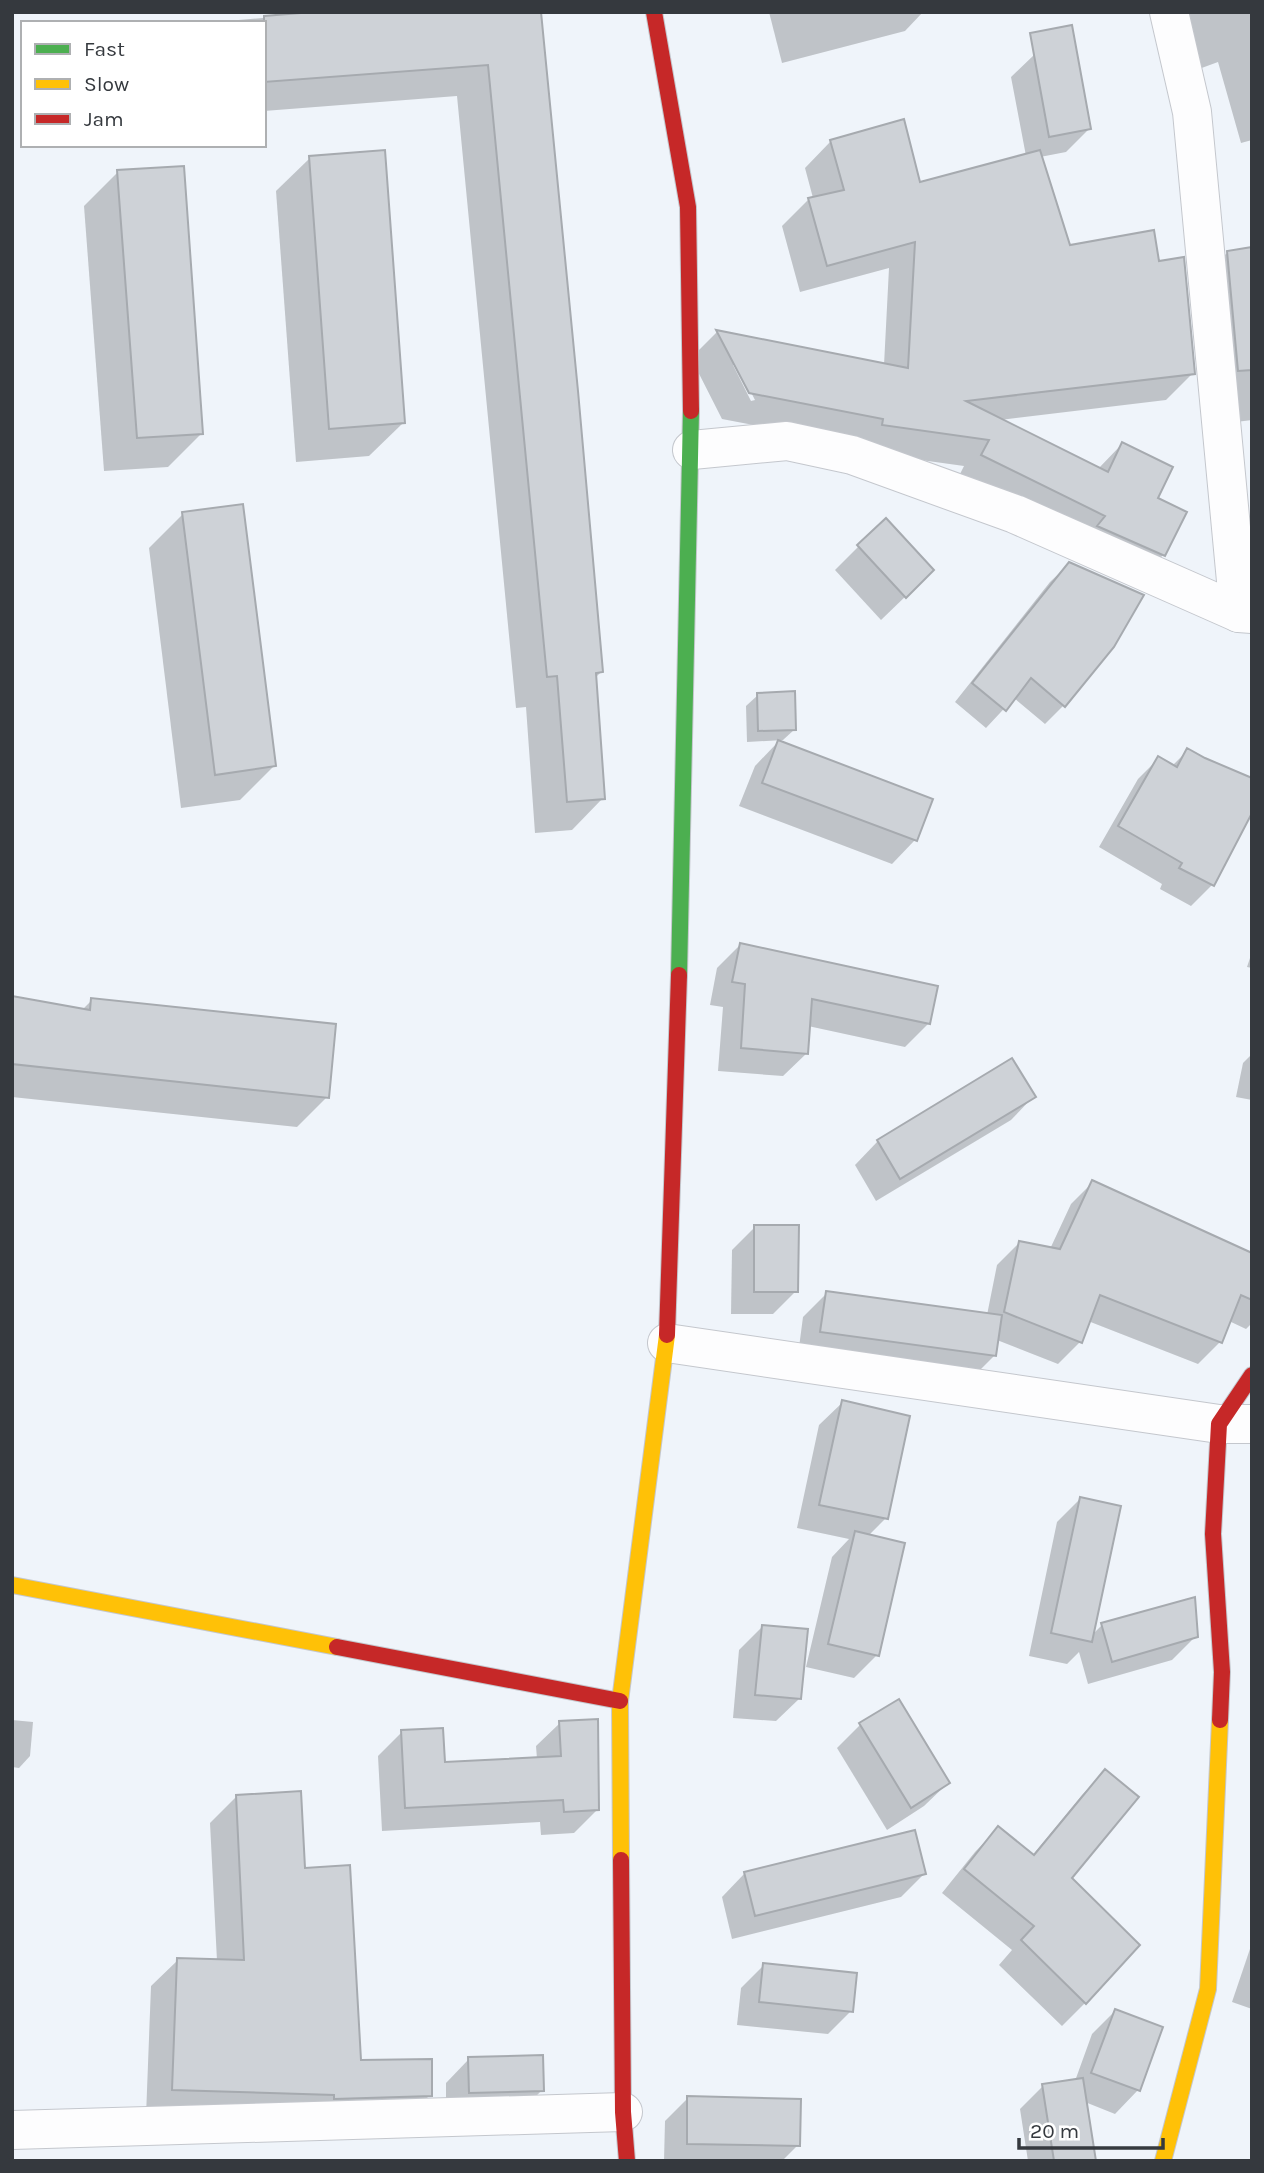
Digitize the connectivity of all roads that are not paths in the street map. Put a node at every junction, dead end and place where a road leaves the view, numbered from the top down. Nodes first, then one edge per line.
1 (654, 12) edge
2 (1169, 12) edge
3 (692, 450) junction
4 (1245, 614) edge
5 (667, 1343) junction
6 (1252, 1375) edge
7 (1235, 1424) edge
8 (12, 1585) edge
9 (620, 1701) junction
10 (624, 2112) junction
11 (12, 2130) edge
12 (627, 2161) edge
13 (1163, 2161) edge

1 - 3 street
2 - 4 street
3 - 4 street
3 - 5 street
5 - 7 street
5 - 9 street
6 - 7 street
7 - 13 street
8 - 9 street
9 - 10 street
10 - 11 street
10 - 12 street

